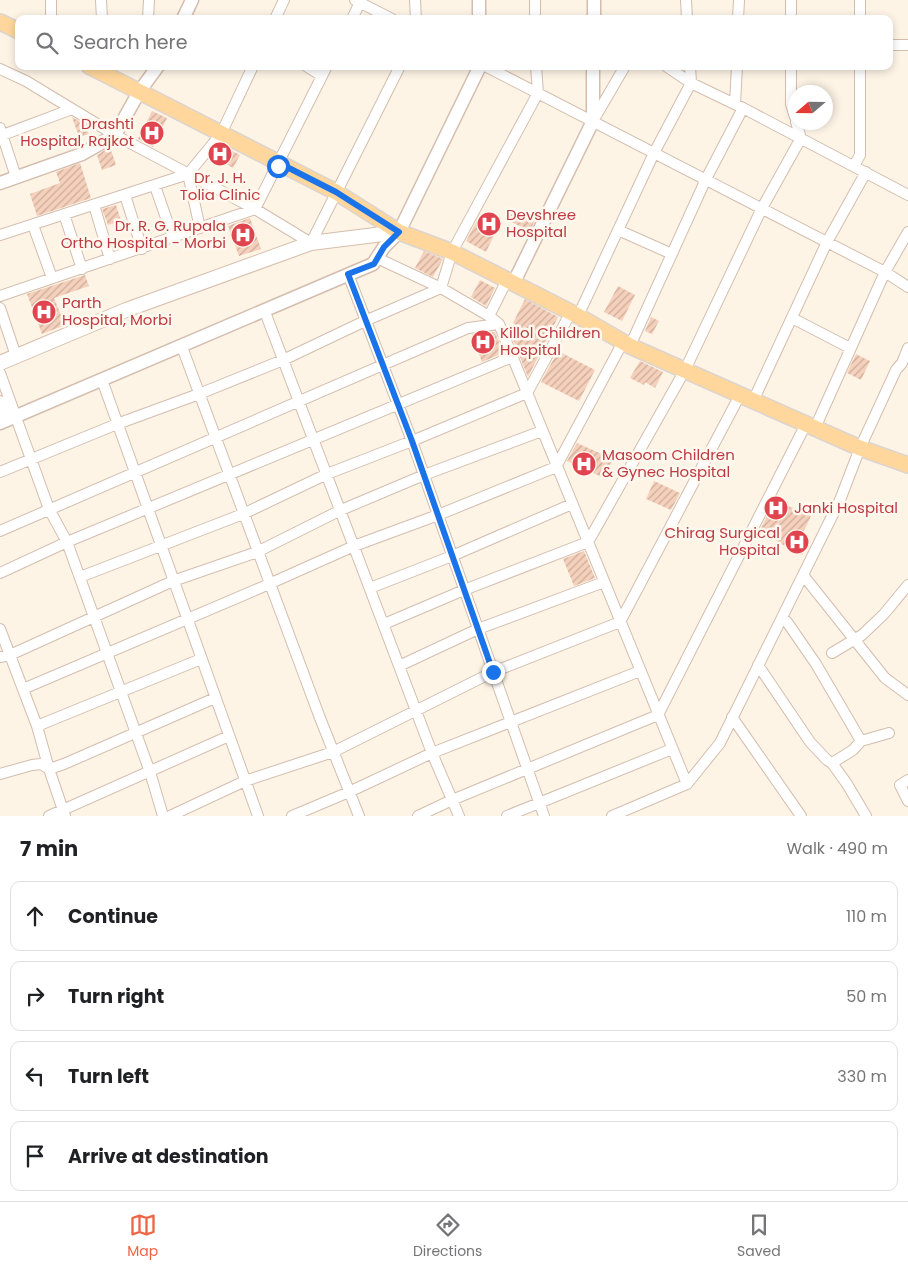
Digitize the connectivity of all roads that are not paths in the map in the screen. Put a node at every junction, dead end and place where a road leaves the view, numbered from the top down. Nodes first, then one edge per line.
1 (51, 0) edge
2 (101, 0) edge
3 (149, 0) edge
4 (192, 0) edge
5 (284, 0) edge
6 (415, 0) edge
7 (479, 0) edge
8 (535, 0) edge
9 (594, 0) edge
10 (686, 0) edge
11 (739, 0) edge
12 (791, 0) edge
13 (860, 0) edge
14 (359, 1) edge
15 (51, 15) edge
16 (102, 15) edge
17 (148, 15) edge
18 (185, 15) edge
19 (278, 15) edge
20 (354, 15) edge
21 (385, 15) edge
22 (416, 15) edge
23 (479, 15) edge
24 (535, 15) edge
25 (594, 15) edge
26 (687, 15) edge
27 (738, 15) edge
28 (791, 15) edge
29 (860, 15) edge
30 (0, 22) edge
31 (15, 29) edge
32 (893, 45) edge
33 (908, 45) edge
34 (0, 69) edge
35 (99, 70) edge
36 (155, 70) edge
37 (251, 70) edge
38 (312, 70) edge
39 (325, 70) edge
40 (398, 70) edge
41 (478, 70) edge
42 (493, 70) edge
43 (536, 70) edge
44 (594, 70) edge
45 (624, 70) edge
46 (672, 70) edge
47 (690, 70) edge
48 (737, 70) edge
49 (791, 70) edge
50 (860, 70) edge
51 (322, 76) junction
52 (690, 83) junction
53 (791, 85) edge
54 (139, 92) junction
55 (538, 93) junction
56 (739, 106) junction
57 (72, 109) junction
58 (593, 121) junction
59 (799, 130) edge
60 (1, 133) edge
61 (221, 134) junction
62 (115, 135) junction
63 (801, 138) junction
64 (654, 153) junction
65 (279, 163) junction
66 (854, 166) junction
67 (866, 172) junction
68 (188, 174) junction
69 (16, 177) junction
70 (706, 179) junction
71 (0, 183) edge
72 (156, 186) junction
73 (336, 192) junction
74 (908, 194) edge
75 (125, 195) junction
76 (94, 205) junction
77 (762, 208) junction
78 (255, 210) junction
79 (64, 214) junction
80 (33, 224) junction
81 (200, 228) junction
82 (618, 230) junction
83 (399, 232) junction
84 (908, 232) edge
85 (0, 235) edge
86 (173, 238) junction
87 (827, 242) junction
88 (311, 243) junction
89 (142, 248) junction
90 (452, 252) junction
91 (672, 254) junction
92 (378, 258) junction
93 (110, 259) junction
94 (82, 268) junction
95 (885, 272) junction
96 (348, 274) junction
97 (52, 278) junction
98 (510, 282) junction
99 (908, 287) edge
100 (441, 288) junction
101 (0, 296) edge
102 (0, 308) edge
103 (265, 312) junction
104 (575, 314) junction
105 (489, 316) junction
106 (792, 318) junction
107 (365, 320) junction
108 (498, 324) junction
109 (627, 344) junction
110 (182, 347) junction
111 (850, 348) junction
112 (908, 348) edge
113 (16, 356) junction
114 (512, 357) junction
115 (283, 360) junction
116 (0, 363) edge
117 (383, 365) junction
118 (685, 370) junction
119 (0, 373) edge
120 (102, 380) junction
121 (527, 393) junction
122 (199, 394) junction
123 (747, 398) junction
124 (0, 401) edge
125 (299, 401) junction
126 (398, 404) junction
127 (8, 420) edge
128 (117, 424) junction
129 (811, 426) junction
130 (542, 432) junction
131 (215, 438) junction
132 (313, 438) junction
133 (412, 441) junction
134 (860, 448) junction
135 (30, 459) junction
136 (908, 465) edge
137 (556, 467) junction
138 (0, 472) edge
139 (134, 473) junction
140 (228, 474) junction
141 (327, 474) junction
142 (424, 475) junction
143 (572, 504) junction
144 (147, 509) junction
145 (49, 510) junction
146 (341, 510) junction
147 (243, 514) junction
148 (438, 515) junction
149 (0, 531) edge
150 (67, 542) junction
151 (588, 542) junction
152 (160, 546) junction
153 (354, 546) junction
154 (258, 552) junction
155 (452, 556) junction
156 (0, 573) edge
157 (803, 575) junction
158 (80, 576) junction
159 (173, 581) junction
160 (604, 582) junction
161 (270, 584) junction
162 (908, 585) edge
163 (370, 588) junction
164 (464, 590) junction
165 (94, 616) junction
166 (782, 617) junction
167 (187, 620) junction
168 (620, 622) junction
169 (384, 624) junction
170 (0, 629) edge
171 (478, 629) junction
172 (854, 640) junction
173 (108, 653) junction
174 (832, 653) dead end
175 (5, 656) edge
176 (201, 658) junction
177 (758, 665) junction
178 (399, 666) junction
179 (640, 671) junction
180 (493, 672) junction
181 (23, 689) junction
182 (121, 691) junction
183 (908, 695) edge
184 (215, 698) junction
185 (416, 711) junction
186 (658, 715) junction
187 (732, 717) junction
188 (511, 723) junction
189 (37, 726) junction
190 (136, 732) junction
191 (889, 733) dead end
192 (229, 736) junction
193 (861, 741) junction
194 (672, 749) junction
195 (333, 752) junction
196 (432, 753) junction
197 (832, 763) junction
198 (527, 769) junction
199 (49, 770) junction
200 (150, 772) junction
201 (0, 774) edge
202 (908, 780) edge
203 (245, 782) junction
204 (686, 784) junction
205 (350, 792) junction
206 (452, 800) junction
207 (908, 801) edge
208 (539, 803) junction
209 (64, 813) edge
210 (49, 816) edge
211 (163, 816) edge
212 (170, 816) edge
213 (258, 816) edge
214 (292, 816) edge
215 (359, 816) edge
216 (418, 816) edge
217 (459, 816) edge
218 (508, 816) edge
219 (544, 816) edge
220 (612, 816) edge
221 (802, 816) edge
222 (866, 816) edge

1 - 15 street
2 - 16 street
3 - 17 street
4 - 18 street
5 - 19 street
6 - 22 street
7 - 23 street
8 - 24 street
9 - 25 street
10 - 26 street
11 - 27 street
12 - 28 street
13 - 29 street
14 - 20 street
14 - 21 street
30 - 31 main road
32 - 33 street
34 - 57 street
35 - 54 main road
36 - 54 street
37 - 61 street
38 - 51 street
39 - 51 street
40 - 73 street
41 - 83 street
42 - 55 street
43 - 55 street
44 - 58 street
45 - 58 street
46 - 52 street
47 - 52 street
48 - 56 street
49 - 53 street
50 - 66 street
51 - 65 street
52 - 56 street
52 - 64 street
54 - 61 main road
54 - 62 street
55 - 58 street
55 - 90 street
56 - 63 street
56 - 70 street
57 - 60 street
57 - 62 street
58 - 64 street
58 - 98 street
59 - 63 street
60 - 69 street
61 - 65 main road
61 - 68 street
62 - 68 street
62 - 69 street
63 - 66 street
63 - 77 street
64 - 70 street
64 - 82 street
65 - 73 main road
65 - 78 street
66 - 67 street
67 - 74 street
67 - 87 street
68 - 72 street
68 - 78 street
68 - 81 street
69 - 71 street
70 - 77 street
70 - 91 street
72 - 75 street
72 - 86 street
73 - 83 main road
73 - 88 street
75 - 76 street
75 - 89 street
76 - 79 street
76 - 93 street
77 - 87 street
77 - 118 street
78 - 81 street
78 - 88 street
79 - 80 street
79 - 94 street
80 - 85 street
80 - 97 street
81 - 86 street
82 - 91 street
82 - 104 street
83 - 88 main road
83 - 90 main road
83 - 92 street
84 - 95 street
86 - 89 street
87 - 95 street
87 - 106 street
88 - 113 main road
89 - 93 street
90 - 98 main road
90 - 100 street
91 - 109 street
92 - 96 street
92 - 100 street
93 - 94 street
94 - 97 street
95 - 99 street
95 - 111 street
96 - 103 street
96 - 107 street
97 - 101 street
98 - 104 main road
98 - 105 street
100 - 105 street
100 - 107 street
102 - 113 street
103 - 110 street
103 - 115 street
104 - 109 main road
104 - 121 street
105 - 108 street
106 - 111 street
106 - 123 street
107 - 115 street
107 - 117 street
108 - 114 street
108 - 117 street
109 - 118 main road
109 - 137 street
110 - 120 street
110 - 122 street
111 - 129 street
112 - 134 street
113 - 116 main road
114 - 121 street
114 - 126 street
115 - 122 street
115 - 125 street
117 - 125 street
117 - 126 street
118 - 123 main road
118 - 151 street
119 - 127 street
120 - 127 street
120 - 128 street
121 - 130 street
121 - 133 street
122 - 128 street
122 - 131 street
123 - 129 main road
123 - 168 street
124 - 127 street
125 - 131 street
125 - 132 street
126 - 132 street
126 - 133 street
127 - 135 street
128 - 135 street
128 - 139 street
129 - 134 main road
129 - 186 street
130 - 137 street
130 - 142 street
131 - 139 street
131 - 140 street
132 - 140 street
132 - 141 street
133 - 141 street
133 - 142 street
134 - 136 main road
134 - 157 street
135 - 138 street
135 - 145 street
137 - 143 street
137 - 148 street
139 - 144 street
139 - 145 street
140 - 144 street
140 - 147 street
141 - 146 street
141 - 147 street
142 - 146 street
142 - 148 street
143 - 151 street
143 - 155 street
144 - 150 street
144 - 152 street
145 - 149 street
145 - 150 street
146 - 153 street
146 - 154 street
147 - 152 street
147 - 154 street
148 - 153 street
148 - 155 street
150 - 156 street
150 - 158 street
151 - 160 street
151 - 164 street
152 - 158 street
152 - 159 street
153 - 161 street
153 - 163 street
154 - 159 street
154 - 161 street
155 - 163 street
155 - 164 street
157 - 166 street
157 - 172 street
158 - 165 street
159 - 165 street
159 - 167 street
160 - 168 street
160 - 171 street
161 - 167 street
161 - 195 street
162 - 172 street
163 - 169 street
164 - 169 street
164 - 171 street
165 - 173 street
165 - 175 street
166 - 177 street
166 - 193 street
167 - 173 street
167 - 176 street
168 - 179 street
168 - 180 street
169 - 178 street
170 - 175 street
171 - 178 street
171 - 180 street
172 - 174 street
172 - 183 street
173 - 181 street
173 - 182 street
175 - 181 street
176 - 182 street
176 - 184 street
177 - 187 street
177 - 197 street
178 - 185 street
179 - 186 street
179 - 188 street
180 - 185 street
180 - 188 street
181 - 189 street
182 - 189 street
182 - 190 street
184 - 190 street
184 - 192 street
185 - 195 street
185 - 196 street
186 - 194 street
186 - 198 street
187 - 204 street
187 - 221 street
188 - 196 street
188 - 198 street
189 - 199 street
190 - 199 street
190 - 200 street
191 - 193 street
192 - 200 street
192 - 203 street
193 - 197 street
194 - 204 street
194 - 208 street
195 - 203 street
195 - 205 street
196 - 205 street
196 - 206 street
197 - 222 street
198 - 206 street
198 - 208 street
199 - 201 street
199 - 209 street
200 - 209 street
200 - 211 street
202 - 207 street
203 - 212 street
203 - 213 street
204 - 220 street
205 - 214 street
205 - 215 street
206 - 216 street
206 - 217 street
208 - 218 street
208 - 219 street
209 - 210 street

